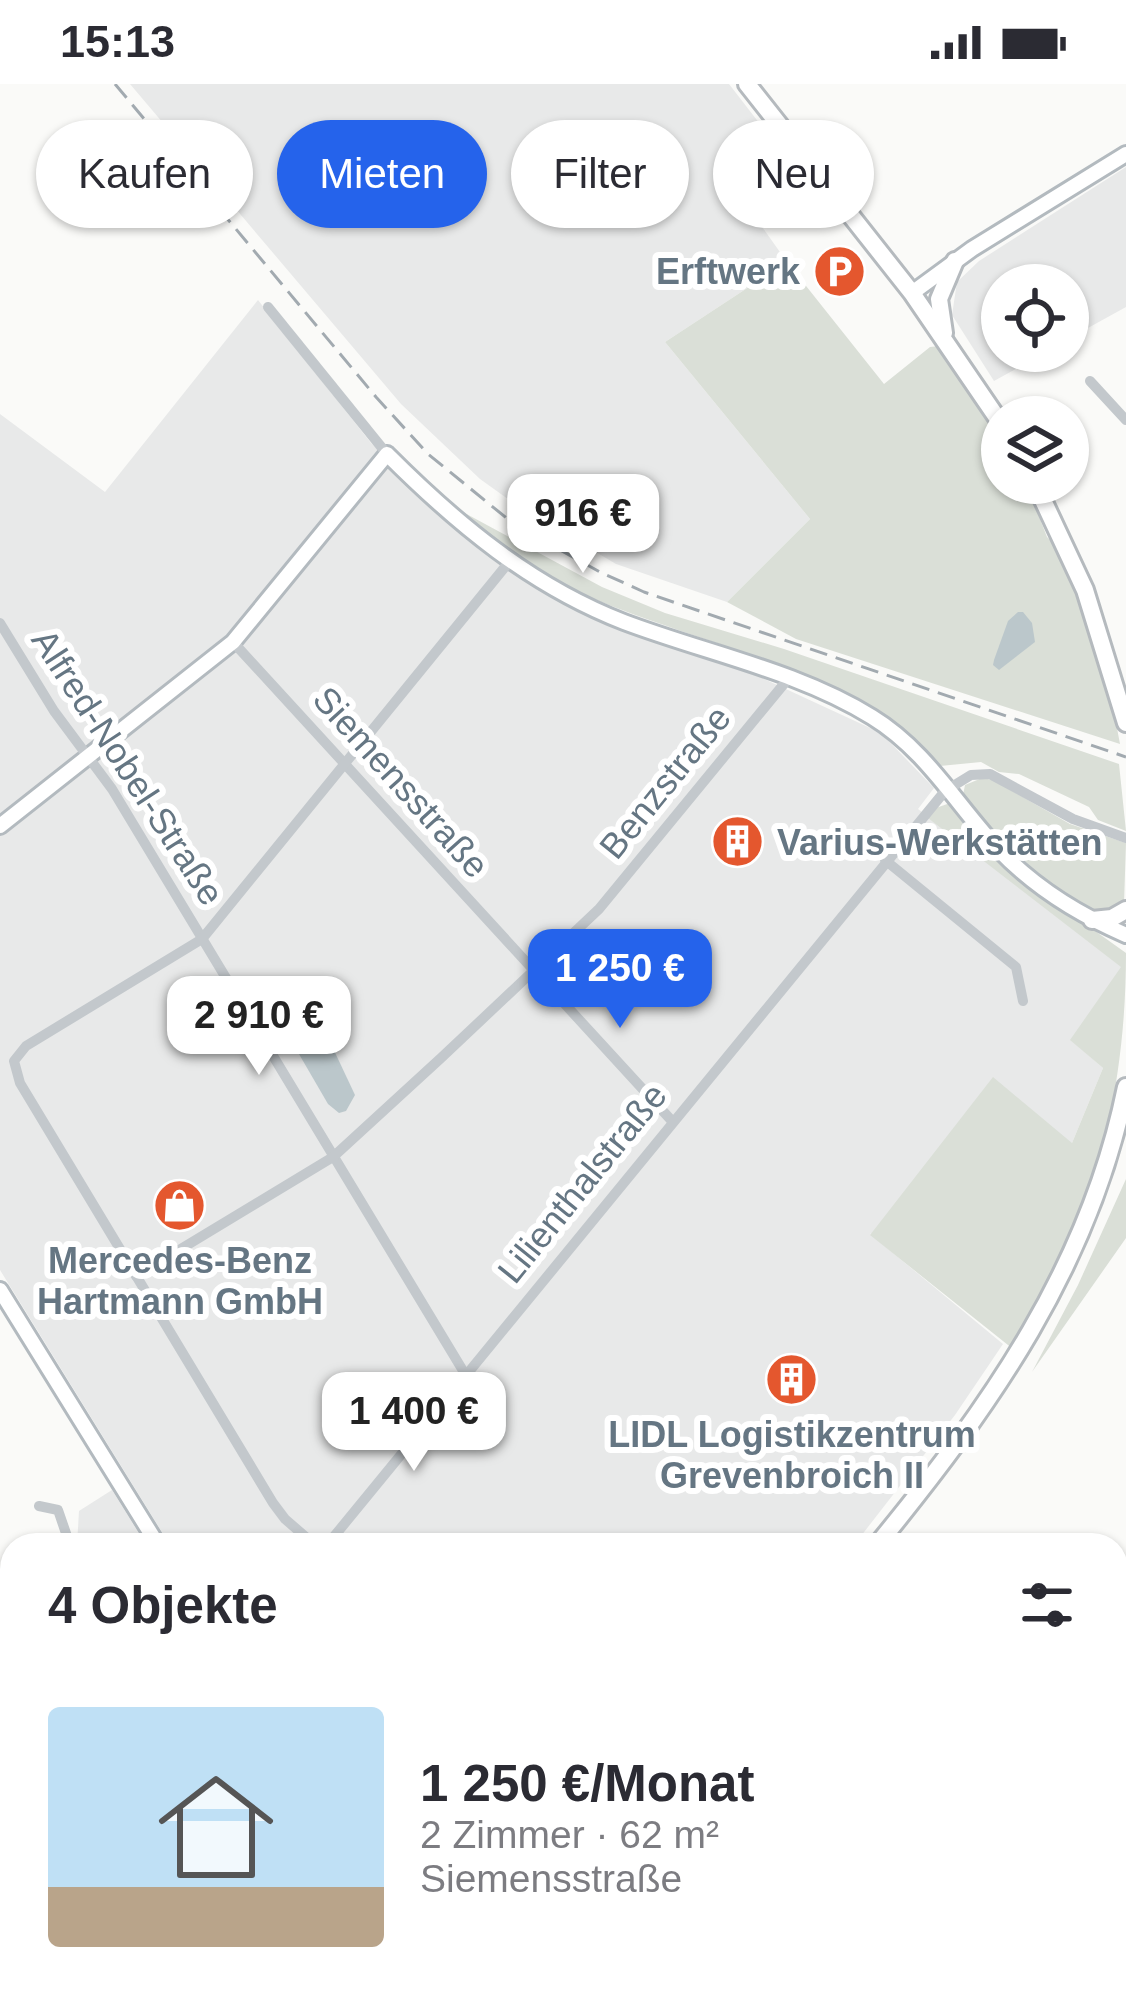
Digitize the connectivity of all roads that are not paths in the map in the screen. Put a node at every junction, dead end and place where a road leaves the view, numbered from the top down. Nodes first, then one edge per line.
1 (747, 84) edge
2 (1126, 154) edge
3 (955, 262) junction
4 (912, 292) junction
5 (268, 307) dead end
6 (945, 340) junction
7 (1090, 381) dead end
8 (983, 396) edge
9 (1126, 420) edge
10 (387, 454) junction
11 (1044, 504) edge
12 (509, 562) junction
13 (0, 623) edge
14 (233, 642) junction
15 (788, 679) junction
16 (1125, 718) edge
17 (91, 757) junction
18 (345, 765) junction
19 (949, 788) junction
20 (0, 826) edge
21 (1126, 838) edge
22 (885, 860) junction
23 (1126, 910) edge
24 (1092, 920) junction
25 (1126, 935) edge
26 (202, 939) junction
27 (535, 972) junction
28 (1023, 1001) dead end
29 (1126, 1087) edge
30 (672, 1121) junction
31 (333, 1157) junction
32 (136, 1276) junction
33 (0, 1290) edge
34 (465, 1374) junction
35 (39, 1506) dead end
36 (66, 1533) edge
37 (151, 1533) edge
38 (301, 1533) edge
39 (337, 1533) edge
40 (886, 1533) edge

1 - 4 main road
2 - 3 street
3 - 4 street
3 - 6 main road
4 - 6 main road
5 - 10 street
6 - 8 main road
7 - 9 street
10 - 12 street
10 - 14 street
11 - 16 main road
12 - 15 street
12 - 18 street
13 - 17 street, Alfred-Nobel-Straße
14 - 17 street
14 - 18 street, Siemensstraße
15 - 19 street
15 - 27 street, Benzstraße
17 - 20 street
17 - 26 street, Alfred-Nobel-Straße
18 - 26 street
18 - 27 street, Siemensstraße
19 - 21 street
19 - 22 street, Lilienthalstraße
19 - 24 street
22 - 28 street
22 - 30 street, Lilienthalstraße
23 - 24 main road
24 - 25 street
26 - 31 street, Alfred-Nobel-Straße
26 - 32 street
27 - 30 street, Siemensstraße
27 - 31 street, Benzstraße
29 - 40 main road
30 - 34 street, Lilienthalstraße
31 - 32 street, Benzstraße
31 - 34 street, Alfred-Nobel-Straße
32 - 38 street
33 - 37 street
34 - 39 street, Lilienthalstraße
35 - 36 street

